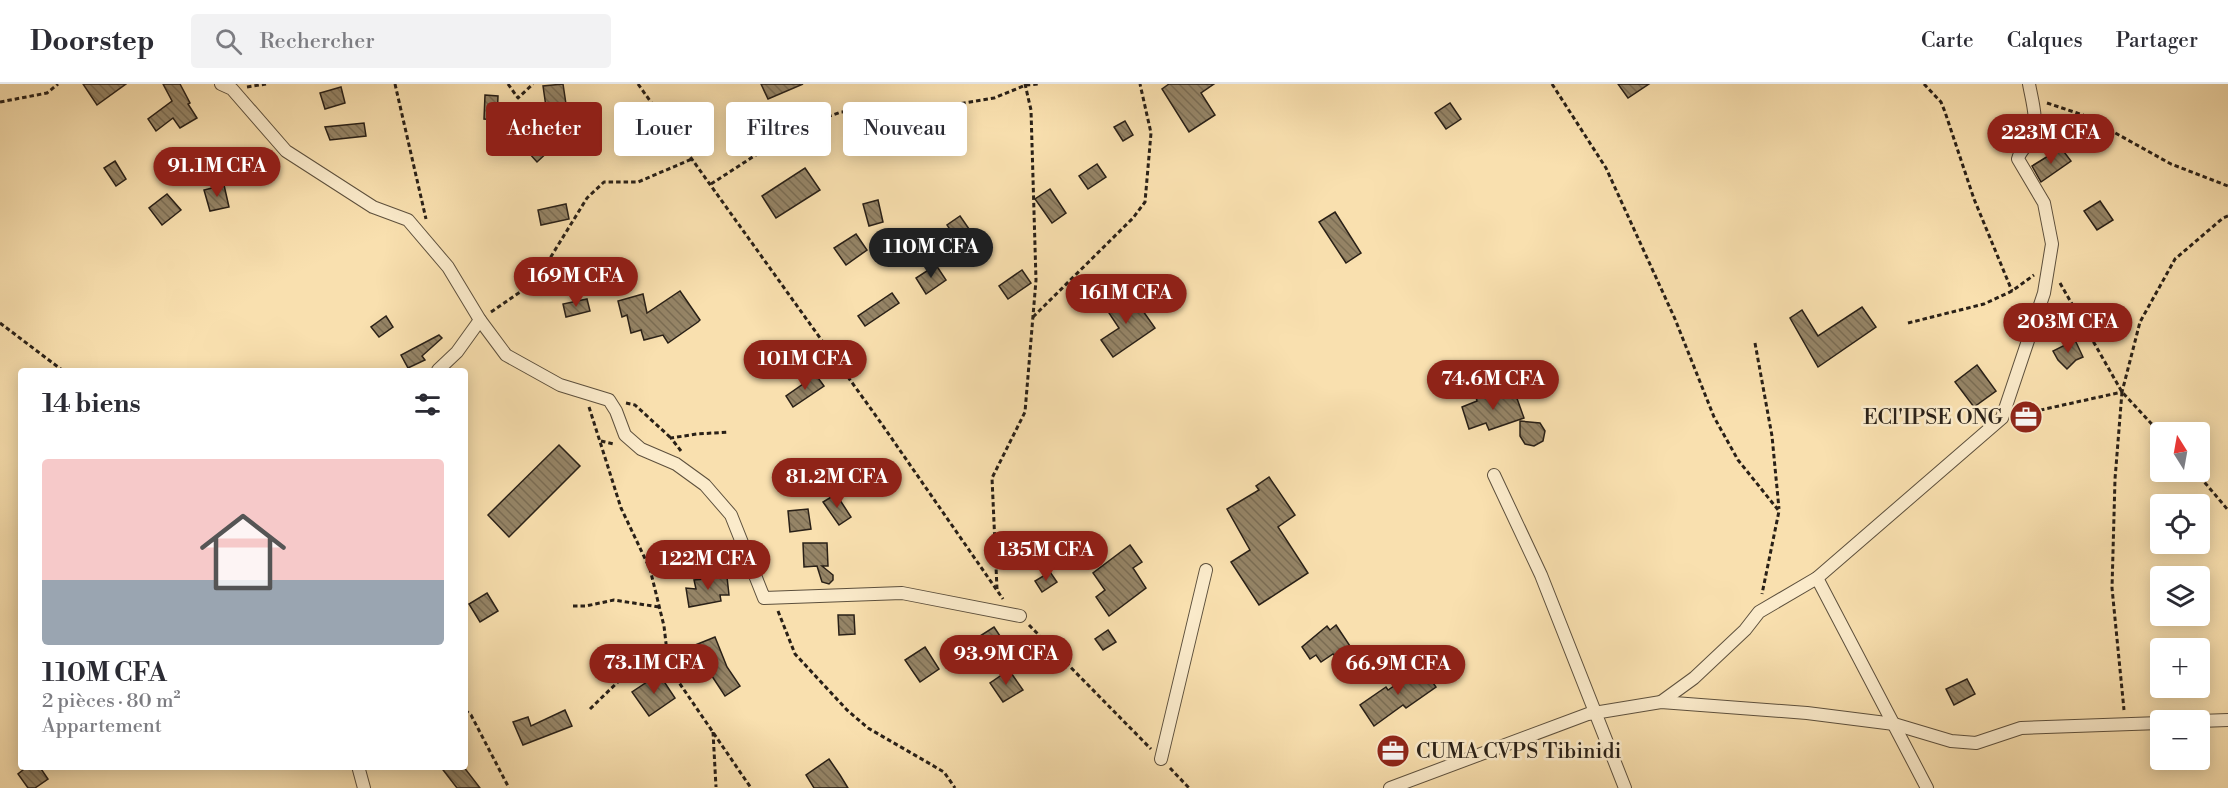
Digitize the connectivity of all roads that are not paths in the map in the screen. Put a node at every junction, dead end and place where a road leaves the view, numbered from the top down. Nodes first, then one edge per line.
1 (221, 84) edge
2 (2029, 84) edge
3 (480, 320) junction
4 (440, 368) edge
5 (1494, 475) dead end
6 (1206, 570) dead end
7 (1817, 578) junction
8 (1020, 616) road end
9 (1661, 702) junction
10 (1595, 713) junction
11 (2228, 720) edge
12 (2210, 721) edge
13 (2150, 723) edge
14 (1894, 724) junction
15 (1161, 759) road end
16 (359, 770) edge
17 (364, 788) edge
18 (1390, 788) edge
19 (1625, 788) edge
20 (1927, 788) edge

1 - 3 street
2 - 7 street
3 - 4 street
3 - 8 street
5 - 10 street
6 - 15 street
7 - 9 street
7 - 14 street
9 - 10 street
9 - 14 street
10 - 18 street
10 - 19 street
11 - 12 street
13 - 14 street
14 - 20 street
16 - 17 street

